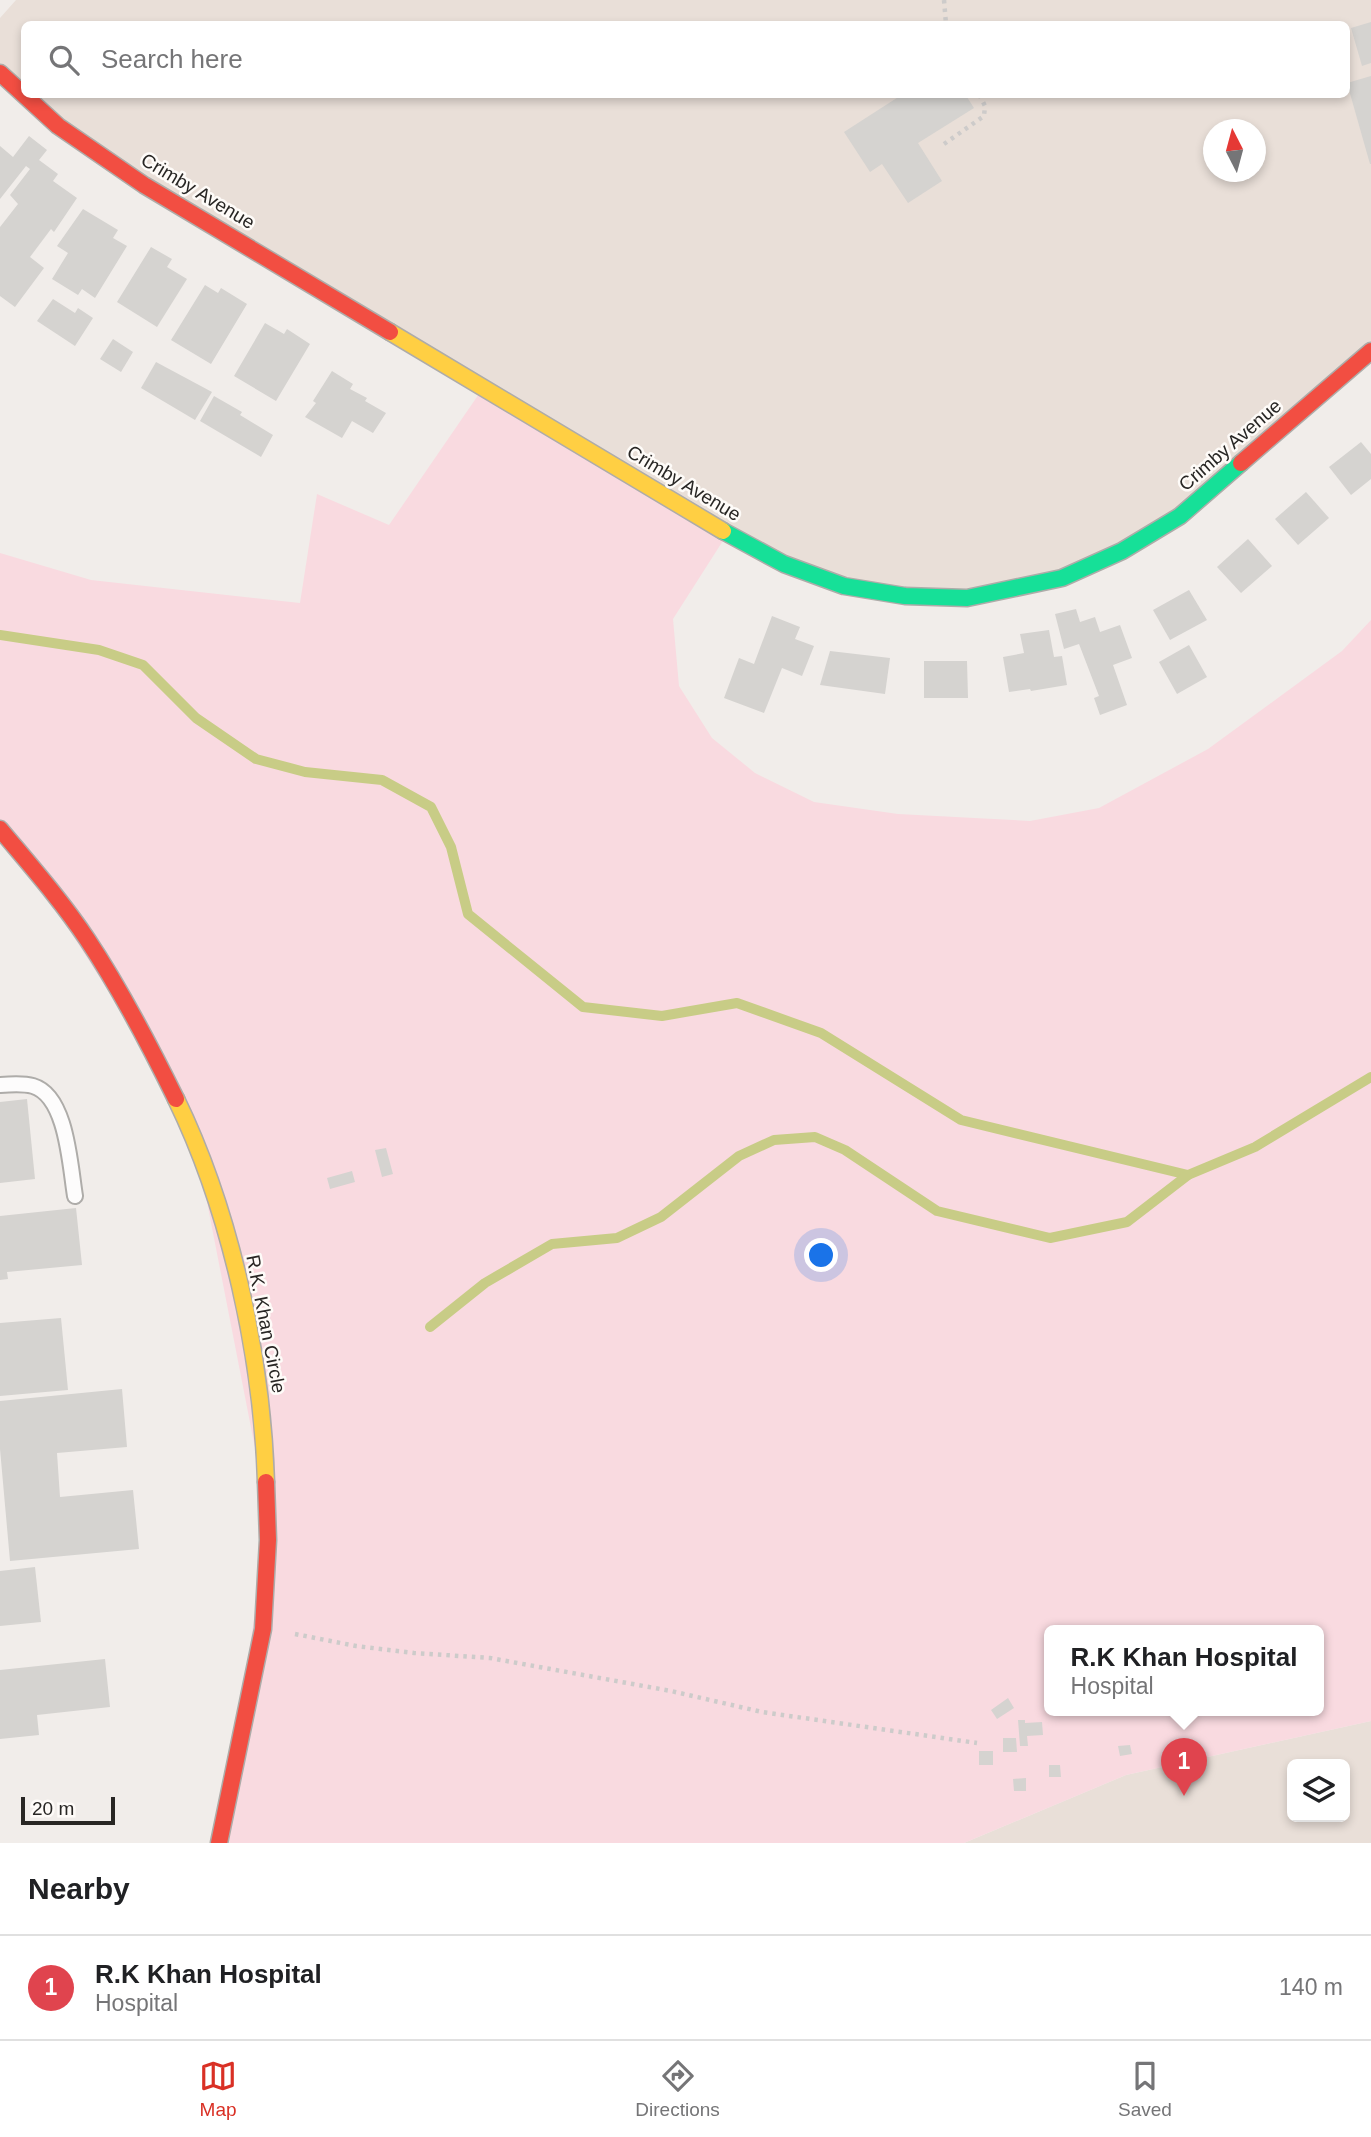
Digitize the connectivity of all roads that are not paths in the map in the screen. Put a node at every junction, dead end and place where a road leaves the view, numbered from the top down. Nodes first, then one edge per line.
1 (0, 73) edge
2 (21, 92) edge
3 (27, 98) edge
4 (1371, 351) edge
5 (0, 830) edge
6 (0, 1085) edge
7 (75, 1196) dead end
8 (219, 1843) edge

1 - 2 street, Crimby Avenue
3 - 4 street, Crimby Avenue
5 - 8 street, R.K. Khan Circle
6 - 7 lane

